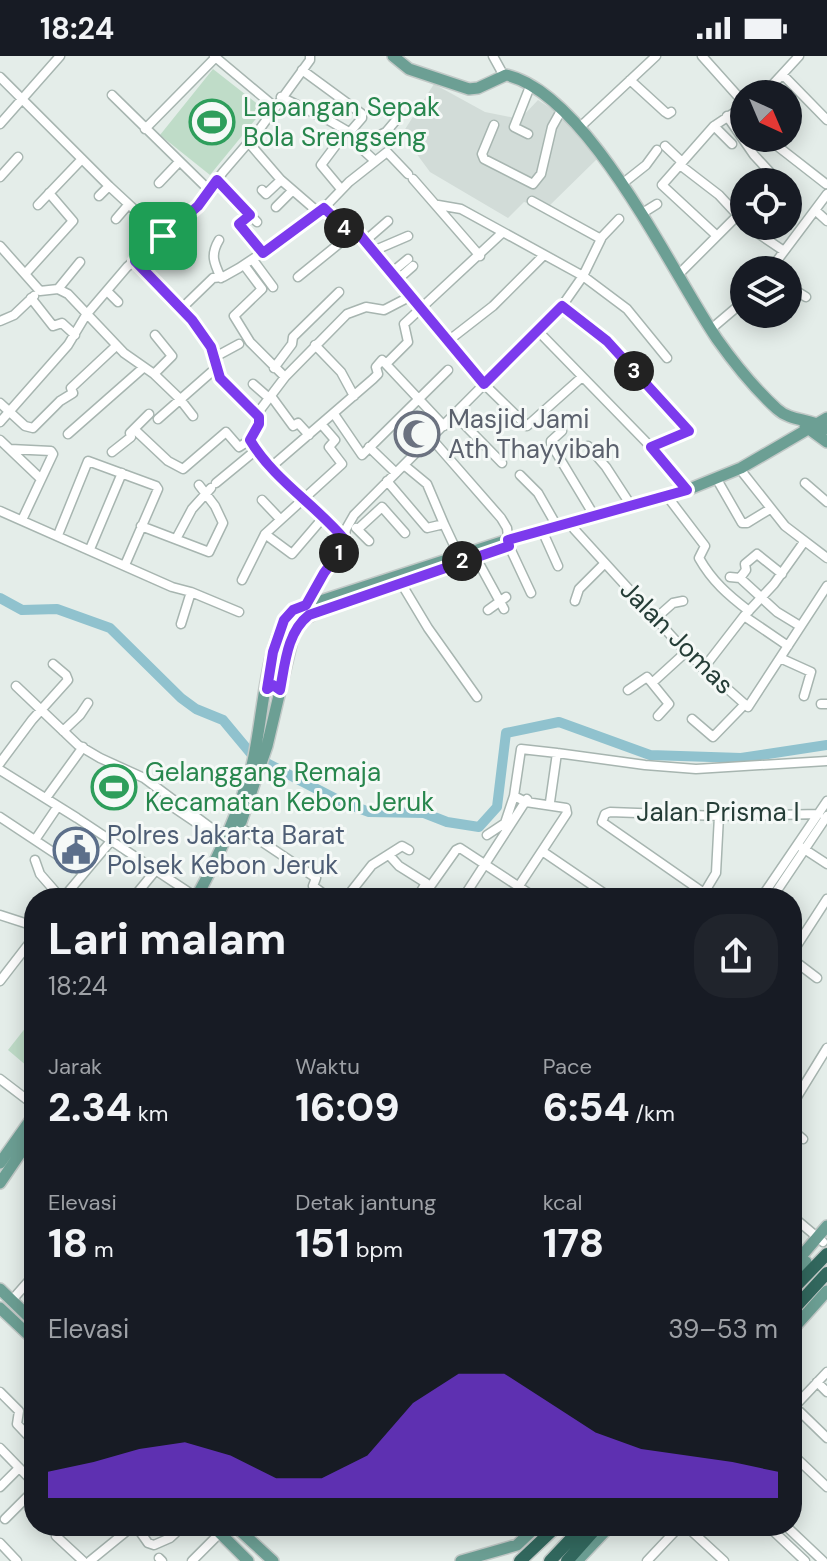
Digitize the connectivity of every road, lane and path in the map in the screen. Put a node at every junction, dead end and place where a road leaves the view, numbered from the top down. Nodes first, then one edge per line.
1 (60, 56) edge
2 (310, 56) edge
3 (393, 56) edge
4 (656, 56) edge
5 (702, 56) edge
6 (799, 56) edge
7 (214, 57) edge
8 (495, 57) edge
9 (639, 57) edge
10 (647, 64) junction
11 (302, 70) junction
12 (783, 75) junction
13 (504, 76) junction
14 (0, 77) edge
15 (630, 80) junction
16 (778, 80) edge
17 (531, 84) junction
18 (730, 89) edge
19 (112, 95) dead end
20 (281, 97) junction
21 (23, 100) junction
22 (275, 107) junction
23 (562, 109) junction
24 (671, 112) dead end
25 (730, 114) edge
26 (727, 116) junction
27 (397, 119) dead end
28 (827, 120) edge
29 (0, 124) edge
30 (494, 125) dead end
31 (714, 126) junction
32 (579, 128) junction
33 (145, 129) junction
34 (350, 132) junction
35 (528, 134) dead end
36 (366, 142) junction
37 (730, 142) edge
38 (249, 143) junction
39 (336, 145) dead end
40 (782, 152) edge
41 (18, 157) dead end
42 (82, 159) junction
43 (374, 160) junction
44 (179, 162) junction
45 (681, 164) junction
46 (766, 168) edge
47 (0, 177) edge
48 (217, 180) junction
49 (281, 180) junction
50 (159, 183) dead end
51 (622, 184) junction
52 (109, 186) junction
53 (262, 190) dead end
54 (339, 190) junction
55 (210, 191) junction
56 (292, 191) junction
57 (826, 192) edge
58 (49, 193) junction
59 (99, 196) dead end
60 (532, 201) dead end
61 (657, 204) dead end
62 (38, 205) dead end
63 (128, 205) junction
64 (438, 205) junction
65 (276, 207) dead end
66 (730, 207) edge
67 (321, 210) junction
68 (815, 210) junction
69 (641, 214) junction
70 (250, 215) junction
71 (116, 219) dead end
72 (619, 219) dead end
73 (388, 221) dead end
74 (827, 221) edge
75 (257, 222) dead end
76 (730, 228) edge
77 (502, 233) junction
78 (351, 234) junction
79 (716, 235) junction
80 (163, 236) junction
81 (408, 236) dead end
82 (600, 239) junction
83 (219, 240) dead end
84 (769, 240) edge
85 (365, 241) junction
86 (1, 249) edge
87 (373, 251) junction
88 (784, 251) junction
89 (263, 253) junction
90 (480, 256) junction
91 (543, 256) junction
92 (780, 256) edge
93 (253, 260) junction
94 (135, 261) junction
95 (80, 262) dead end
96 (410, 263) dead end
97 (244, 265) junction
98 (25, 274) junction
99 (678, 275) junction
100 (394, 276) junction
101 (583, 276) junction
102 (298, 277) dead end
103 (221, 278) junction
104 (273, 287) dead end
105 (58, 289) junction
106 (40, 291) junction
107 (107, 291) junction
108 (339, 292) dead end
109 (802, 295) edge
110 (411, 296) junction
111 (806, 297) dead end
112 (31, 298) junction
113 (118, 302) dead end
114 (562, 306) junction
115 (182, 308) junction
116 (422, 309) junction
117 (730, 313) edge
118 (86, 315) junction
119 (1, 320) edge
120 (711, 329) junction
121 (538, 331) junction
122 (75, 335) junction
123 (155, 335) dead end
124 (448, 341) junction
125 (239, 344) dead end
126 (315, 345) junction
127 (116, 346) junction
128 (215, 357) junction
129 (667, 358) dead end
130 (385, 362) junction
131 (143, 368) junction
132 (216, 368) junction
133 (274, 368) junction
134 (448, 370) dead end
135 (154, 374) junction
136 (285, 377) junction
137 (582, 377) junction
138 (253, 384) dead end
139 (484, 384) junction
140 (354, 396) junction
141 (270, 397) junction
142 (179, 398) junction
143 (419, 400) junction
144 (0, 403) edge
145 (7, 412) junction
146 (149, 414) dead end
147 (257, 414) junction
148 (334, 414) junction
149 (455, 415) junction
150 (193, 416) dead end
151 (158, 419) dead end
152 (0, 422) edge
153 (322, 425) junction
154 (444, 426) junction
155 (134, 429) junction
156 (822, 430) edge
157 (562, 431) dead end
158 (68, 434) dead end
159 (309, 435) junction
160 (431, 438) junction
161 (0, 440) edge
162 (250, 440) junction
163 (588, 446) dead end
164 (369, 447) junction
165 (651, 447) junction
166 (10, 449) junction
167 (256, 450) junction
168 (112, 452) dead end
169 (502, 463) dead end
170 (404, 465) junction
171 (271, 467) junction
172 (122, 473) junction
173 (396, 473) junction
174 (743, 473) junction
175 (520, 475) dead end
176 (41, 479) junction
177 (387, 481) junction
178 (719, 483) junction
179 (805, 483) dead end
180 (199, 485) dead end
181 (211, 488) junction
182 (687, 490) junction
183 (262, 500) dead end
184 (302, 500) junction
185 (670, 500) junction
186 (827, 502) edge
187 (0, 503) edge
188 (632, 507) junction
189 (770, 509) junction
190 (0, 511) edge
191 (10, 515) junction
192 (595, 517) junction
193 (280, 519) junction
194 (322, 519) junction
195 (22, 520) junction
196 (349, 522) junction
197 (444, 524) junction
198 (141, 526) junction
199 (558, 528) junction
200 (358, 529) junction
201 (574, 529) junction
202 (405, 533) dead end
203 (265, 534) junction
204 (58, 535) junction
205 (545, 537) junction
206 (343, 538) junction
207 (176, 539) junction
208 (510, 539) junction
209 (369, 541) dead end
210 (804, 542) junction
211 (90, 549) junction
212 (459, 556) junction
213 (475, 556) junction
214 (827, 558) edge
215 (446, 563) junction
216 (604, 564) junction
217 (125, 565) junction
218 (558, 566) dead end
219 (782, 574) junction
220 (242, 580) dead end
221 (401, 583) junction
222 (827, 586) edge
223 (191, 592) junction
224 (531, 593) dead end
225 (761, 599) junction
226 (575, 601) dead end
227 (683, 601) dead end
228 (306, 605) junction
229 (488, 610) dead end
230 (239, 612) dead end
231 (746, 614) junction
232 (655, 619) junction
233 (181, 624) dead end
234 (800, 626) junction
235 (788, 646) junction
236 (686, 652) junction
237 (780, 658) junction
238 (53, 664) dead end
239 (703, 669) junction
240 (652, 683) junction
241 (16, 686) dead end
242 (267, 689) junction
243 (280, 690) junction
244 (628, 690) dead end
245 (804, 696) dead end
246 (477, 697) dead end
247 (88, 703) dead end
248 (745, 704) junction
249 (41, 710) junction
250 (658, 716) dead end
251 (692, 719) dead end
252 (63, 731) junction
253 (262, 745) junction
254 (83, 747) junction
255 (557, 753) junction
256 (827, 761) edge
257 (0, 763) edge
258 (0, 770) edge
259 (514, 796) junction
260 (46, 798) junction
261 (526, 800) junction
262 (827, 801) edge
263 (550, 802) junction
264 (167, 803) dead end
265 (58, 806) junction
266 (566, 808) junction
267 (823, 815) edge
268 (719, 816) junction
269 (0, 817) edge
270 (239, 822) junction
271 (487, 835) dead end
272 (35, 840) junction
273 (226, 840) junction
274 (111, 841) junction
275 (801, 847) junction
276 (409, 850) dead end
277 (542, 851) junction
278 (389, 855) junction
279 (35, 860) dead end
280 (485, 864) junction
281 (827, 864) edge
282 (156, 870) junction
283 (83, 872) junction
284 (519, 887) joint
285 (53, 888) edge
286 (70, 888) edge
287 (141, 888) edge
288 (182, 888) edge
289 (201, 888) edge
290 (209, 888) edge
291 (316, 888) edge
292 (354, 888) edge
293 (424, 888) edge
294 (428, 888) edge
295 (469, 888) edge
296 (596, 888) edge
297 (694, 888) edge
298 (708, 888) edge
299 (769, 888) edge
300 (778, 888) edge
301 (827, 899) edge
302 (0, 915) edge
303 (24, 923) edge
304 (802, 938) edge
305 (24, 950) edge
306 (802, 967) edge
307 (817, 978) dead end
308 (0, 981) edge
309 (827, 1048) edge
310 (0, 1079) edge
311 (802, 1087) edge
312 (24, 1097) edge
313 (24, 1129) edge
314 (24, 1148) edge
315 (0, 1163) edge
316 (0, 1183) edge
317 (802, 1224) edge
318 (827, 1226) edge
319 (824, 1243) edge
320 (802, 1260) edge
321 (802, 1267) edge
322 (827, 1273) edge
323 (802, 1275) edge
324 (24, 1286) edge
325 (0, 1289) edge
326 (827, 1291) edge
327 (12, 1300) junction
328 (802, 1300) edge
329 (0, 1308) edge
330 (24, 1312) edge
331 (802, 1319) edge
332 (24, 1331) edge
333 (827, 1372) edge
334 (817, 1382) junction
335 (0, 1392) edge
336 (827, 1392) edge
337 (802, 1398) edge
338 (802, 1416) edge
339 (24, 1431) edge
340 (827, 1438) edge
341 (1, 1449) edge
342 (802, 1463) edge
343 (19, 1468) junction
344 (24, 1473) edge
345 (0, 1487) edge
346 (827, 1487) edge
347 (24, 1500) edge
348 (5, 1519) dead end
349 (56, 1536) dead end
350 (122, 1536) edge
351 (143, 1536) edge
352 (172, 1536) edge
353 (212, 1536) edge
354 (223, 1536) edge
355 (246, 1536) edge
356 (526, 1536) edge
357 (537, 1536) edge
358 (549, 1536) edge
359 (554, 1536) edge
360 (574, 1536) edge
361 (576, 1536) edge
362 (589, 1536) edge
363 (601, 1536) edge
364 (671, 1536) edge
365 (697, 1536) edge
366 (779, 1536) edge
367 (797, 1536) edge
368 (0, 1543) edge
369 (532, 1556) edge
370 (14, 1560) edge
371 (83, 1561) edge
372 (90, 1561) edge
373 (192, 1561) edge
374 (248, 1561) edge
375 (273, 1561) edge
376 (461, 1561) edge
377 (487, 1561) edge
378 (512, 1561) edge
379 (520, 1561) edge
380 (550, 1561) edge
381 (557, 1561) edge
382 (567, 1561) edge
383 (577, 1561) edge
384 (647, 1561) edge
385 (724, 1561) edge
386 (805, 1561) edge
387 (823, 1561) edge

1 - 21 street
2 - 11 street
3 - 13 main road
4 - 10 street
5 - 18 street
6 - 12 street
7 - 22 street
7 - 33 street
8 - 13 street
9 - 10 street
10 - 15 street
11 - 20 street
11 - 34 street
12 - 16 street
12 - 28 street
13 - 17 main road
14 - 21 street
15 - 24 street
15 - 32 street
17 - 23 main road
17 - 35 street
19 - 33 street
20 - 22 street
20 - 34 street
21 - 29 street
21 - 42 street
22 - 38 street
23 - 30 street
23 - 32 main road
25 - 26 street
26 - 31 street
26 - 46 street
27 - 36 street
31 - 37 street
31 - 45 street
32 - 51 main road
33 - 44 street
34 - 36 street
36 - 43 street
38 - 48 street
38 - 49 street
39 - 54 street
40 - 57 street
41 - 47 street
42 - 52 street
42 - 58 street
43 - 54 street
43 - 64 street
44 - 50 street
44 - 55 street
45 - 51 street
45 - 66 street
45 - 79 street
48 - 55 street
48 - 70 street
49 - 53 street
49 - 56 street
51 - 69 main road
52 - 59 street
52 - 63 street
54 - 67 street
55 - 80 street
56 - 65 street
56 - 67 street
57 - 68 street
58 - 62 street
58 - 98 street
60 - 82 street
61 - 69 street
63 - 71 street
63 - 80 street
64 - 77 street
64 - 90 street
67 - 78 street
67 - 89 street
68 - 74 street
68 - 88 street
69 - 99 main road
70 - 75 street
70 - 89 street
72 - 82 street
73 - 85 street
76 - 79 street
77 - 90 street
77 - 91 street
78 - 85 street
78 - 102 street
79 - 99 street
80 - 94 street
81 - 87 street
82 - 101 street
83 - 103 street
84 - 88 street
85 - 87 street
86 - 98 street
87 - 100 street
88 - 92 street
89 - 93 street
90 - 116 street
91 - 101 street
91 - 124 street
93 - 97 street
93 - 104 street
94 - 107 street
94 - 115 street
95 - 105 street
96 - 100 street
97 - 103 street
97 - 133 street
98 - 106 street
99 - 120 main road
100 - 110 street
101 - 114 street
101 - 129 street
103 - 115 street
105 - 106 street
105 - 118 street
106 - 112 street
107 - 113 street
107 - 118 street
108 - 133 street
109 - 111 street
110 - 116 street
110 - 126 street
112 - 119 street
112 - 122 street
114 - 121 street
114 - 165 street
115 - 128 street
116 - 124 street
116 - 130 street
117 - 120 street
118 - 122 street
118 - 127 street
120 - 156 main road
121 - 137 street
121 - 139 street
122 - 145 street
123 - 135 street
124 - 139 street
125 - 128 street
126 - 136 street
126 - 140 street
127 - 131 street
127 - 145 street
128 - 132 street
130 - 140 street
130 - 143 street
131 - 135 street
131 - 158 street
132 - 142 street
132 - 147 street
133 - 136 street
134 - 143 street
135 - 142 street
136 - 141 street
137 - 139 street
137 - 165 street
138 - 141 street
139 - 149 street
140 - 148 street
141 - 147 street
141 - 159 street
142 - 150 street
142 - 151 street
143 - 154 street
143 - 164 street
144 - 145 street
145 - 152 street
146 - 155 street
147 - 162 street
148 - 153 street
148 - 164 street
149 - 154 street
149 - 169 street
153 - 159 street
153 - 184 street
154 - 160 street
155 - 162 street
155 - 168 street
156 - 174 main road
156 - 182 main road
157 - 192 street
159 - 171 street
160 - 170 street
160 - 208 street
161 - 166 street
162 - 167 street
163 - 188 street
164 - 173 street
165 - 182 street
166 - 176 street
166 - 176 street
167 - 171 street
167 - 181 street
170 - 173 street
170 - 197 street
171 - 184 street
172 - 198 street
172 - 204 street
172 - 211 street
173 - 177 street
174 - 178 main road
174 - 189 street
175 - 199 street
176 - 195 street
177 - 196 street
177 - 197 street
178 - 185 main road
178 - 189 street
179 - 186 street
180 - 181 street
181 - 207 street
181 - 207 street
182 - 188 main road
183 - 193 street
184 - 193 street
184 - 194 street
185 - 201 main road
185 - 231 street
187 - 191 street
188 - 192 main road
189 - 210 street
190 - 191 street
191 - 195 street
192 - 199 main road
193 - 203 street
194 - 203 street
194 - 206 street
195 - 204 street
196 - 200 street
196 - 206 street
197 - 212 street
198 - 207 street
198 - 217 street
199 - 208 main road
200 - 202 street
200 - 209 street
201 - 205 main road
201 - 216 street, Jalan Jomas
203 - 220 street
204 - 211 street
205 - 208 main road
205 - 218 street
206 - 228 street
208 - 212 main road
208 - 213 main road
208 - 224 street
210 - 214 street
210 - 219 street
211 - 217 street
212 - 215 main road
213 - 215 main road
213 - 229 street
215 - 221 main road
215 - 228 main road
216 - 226 street
216 - 232 street, Jalan Jomas
217 - 223 street
219 - 225 street
219 - 225 street
221 - 243 main road
221 - 246 street
222 - 234 street, Jalan Jomas
223 - 230 street
223 - 233 street
225 - 231 street
225 - 234 street
227 - 232 street
228 - 242 main road
231 - 235 street
231 - 239 street
232 - 236 street, Jalan Jomas
234 - 235 street, Jalan Jomas
235 - 237 street, Jalan Jomas
236 - 239 street, Jalan Jomas
236 - 240 street
237 - 245 street
237 - 248 street, Jalan Jomas
238 - 249 street
239 - 248 street, Jalan Jomas
240 - 244 street
240 - 250 street
241 - 249 street
242 - 243 main road
242 - 253 main road
243 - 253 main road
247 - 252 street
248 - 251 street
249 - 252 street
249 - 257 street
252 - 254 street
253 - 270 main road
254 - 260 street
254 - 273 street
255 - 256 street
255 - 259 street
255 - 263 street
258 - 260 street
259 - 261 street
259 - 271 street
260 - 265 street
261 - 263 street
261 - 266 street
261 - 280 street
262 - 267 street
263 - 266 street
264 - 273 street
265 - 272 street
265 - 274 street
266 - 277 street
267 - 268 street, Jalan Prisma I
267 - 275 street
268 - 297 street, Jalan Prisma I
268 - 298 street, Jalan Prisma I
269 - 272 street
270 - 273 main road
270 - 290 main road
270 - 291 street
272 - 283 street
273 - 289 main road
274 - 282 street
274 - 283 street
275 - 281 street
275 - 299 street
275 - 300 street
276 - 278 street
277 - 284 street
277 - 296 street
278 - 292 street
278 - 293 street
279 - 285 street
280 - 284 street
280 - 294 street
280 - 295 street
282 - 287 street
282 - 288 street
283 - 286 street
301 - 304 street
302 - 303 street
305 - 308 street
306 - 307 street
309 - 311 street
310 - 312 street
313 - 315 main road
314 - 316 main road
317 - 319 street
318 - 319 main road
319 - 320 main road
319 - 321 main road
319 - 323 highway
322 - 328 highway
324 - 327 street
325 - 327 main road
326 - 331 main road
327 - 330 main road
329 - 332 main road
333 - 334 street
334 - 336 street
334 - 337 street
335 - 339 street
338 - 340 street
341 - 343 street
342 - 346 street
343 - 344 street
343 - 345 street
347 - 348 street
349 - 371 street
350 - 372 street
351 - 352 street
353 - 373 street
354 - 374 main road
355 - 375 main road
356 - 376 main road
357 - 377 main road
358 - 369 highway
359 - 369 highway
360 - 380 highway
361 - 381 highway
362 - 382 highway
363 - 383 main road
364 - 384 street
365 - 385 street
366 - 386 street
367 - 387 street
368 - 370 street
369 - 378 highway
369 - 379 highway

